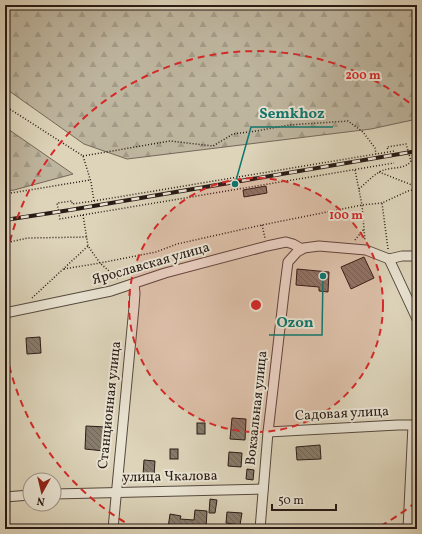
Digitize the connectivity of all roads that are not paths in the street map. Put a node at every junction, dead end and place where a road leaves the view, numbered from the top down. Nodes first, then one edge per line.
1 (302, 249) junction
2 (417, 256) edge
3 (389, 259) junction
4 (132, 285) junction
5 (5, 313) edge
6 (417, 319) edge
7 (415, 425) edge
8 (268, 432) junction
9 (263, 490) junction
10 (116, 492) junction
11 (62, 494) edge
12 (22, 496) edge
13 (5, 497) edge
14 (113, 529) edge
15 (260, 529) edge
16 (408, 529) edge

1 - 3 street
1 - 4 street, Ярославская улица
1 - 8 street, Вокзальная улица
2 - 3 street
3 - 6 street
4 - 5 street, Ярославская улица
4 - 10 street, Станционная улица
7 - 8 street, Садовая улица
7 - 16 street
8 - 9 street, Вокзальная улица
9 - 10 street, улица Чкалова
9 - 15 street, Вокзальная улица
10 - 11 street, улица Чкалова
10 - 14 street, Станционная улица
12 - 13 street

